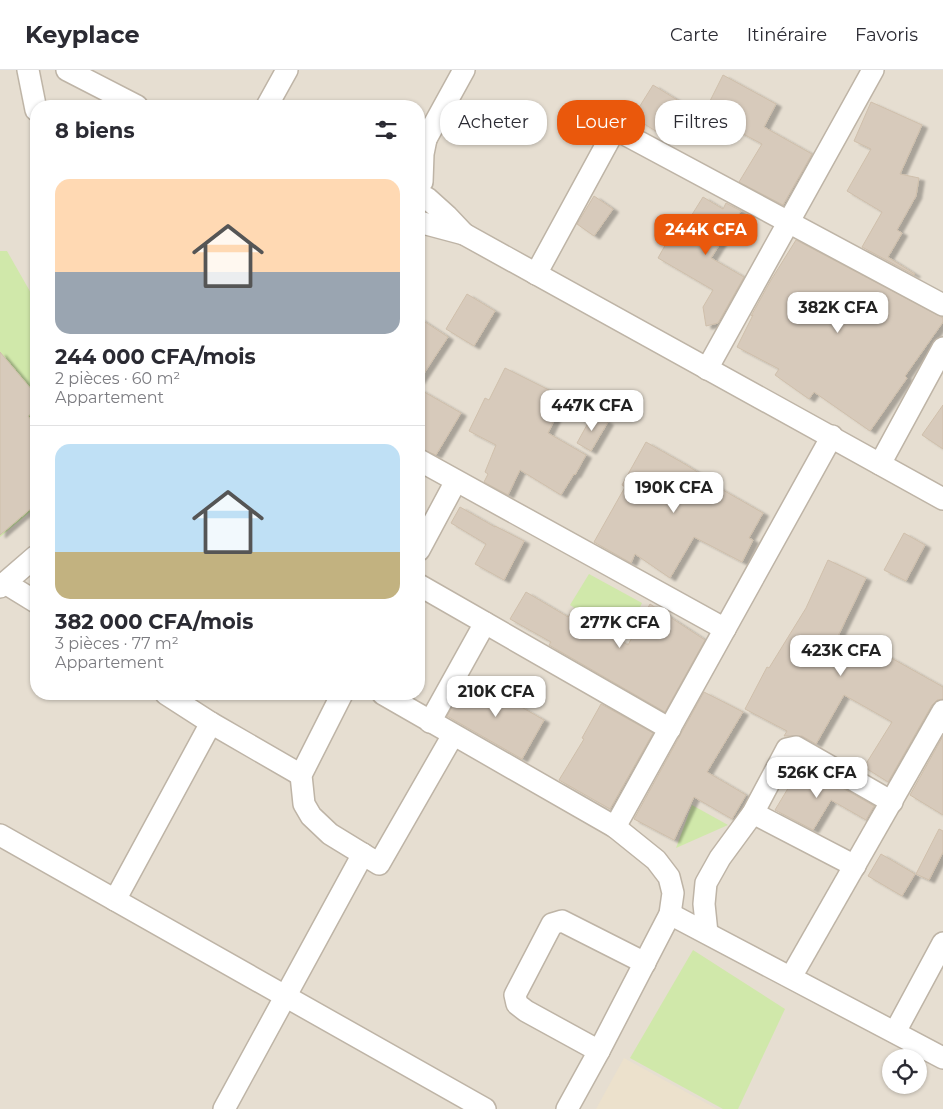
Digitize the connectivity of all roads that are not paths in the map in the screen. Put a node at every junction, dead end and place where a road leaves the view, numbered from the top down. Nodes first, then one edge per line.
1 (28, 70) edge
2 (67, 70) edge
3 (287, 70) edge
4 (464, 70) edge
5 (873, 70) edge
6 (34, 100) edge
7 (125, 100) edge
8 (270, 100) edge
9 (425, 138) edge
10 (425, 188) edge
11 (789, 222) junction
12 (425, 224) edge
13 (464, 234) junction
14 (536, 274) junction
15 (943, 305) edge
16 (943, 348) edge
17 (707, 369) junction
18 (832, 436) junction
19 (425, 463) edge
20 (880, 464) junction
21 (456, 481) junction
22 (943, 499) edge
23 (425, 539) edge
24 (30, 561) edge
25 (2, 585) edge
26 (425, 588) edge
27 (30, 599) edge
28 (486, 623) junction
29 (725, 629) junction
30 (175, 700) edge
31 (339, 700) edge
32 (393, 700) edge
33 (943, 711) edge
34 (430, 722) junction
35 (211, 723) junction
36 (670, 729) junction
37 (453, 735) junction
38 (301, 775) junction
39 (892, 802) junction
40 (753, 813) junction
41 (614, 827) junction
42 (1, 839) edge
43 (362, 854) junction
44 (855, 866) junction
45 (115, 900) junction
46 (670, 914) junction
47 (706, 933) junction
48 (943, 943) edge
49 (645, 963) junction
50 (791, 977) junction
51 (285, 996) junction
52 (894, 1032) junction
53 (599, 1051) junction
54 (943, 1058) edge
55 (224, 1109) edge
56 (485, 1109) edge
57 (567, 1109) edge

1 - 6 street
2 - 7 street
3 - 8 street
4 - 9 street
5 - 11 street
10 - 13 street
11 - 14 street
11 - 15 street
11 - 17 street
12 - 13 street
13 - 14 street
14 - 17 street
16 - 20 street
17 - 18 street
18 - 20 street
18 - 29 street
19 - 21 street
20 - 22 street
21 - 23 street
21 - 29 street
24 - 25 street
25 - 27 street
26 - 28 street
28 - 34 street
28 - 36 street
29 - 36 street
30 - 35 street
31 - 38 street
32 - 34 street
33 - 39 street
34 - 37 street
35 - 38 street
35 - 45 street
36 - 41 street
37 - 41 street
37 - 43 street
38 - 43 street
39 - 40 street
39 - 44 street
40 - 44 street
40 - 47 street
41 - 46 street
42 - 45 street
43 - 51 street
44 - 50 street
45 - 51 street
46 - 47 street
46 - 49 street
47 - 50 street
48 - 52 street
49 - 53 street
49 - 53 street
50 - 52 street
51 - 55 street
51 - 56 street
52 - 54 street
53 - 57 street

